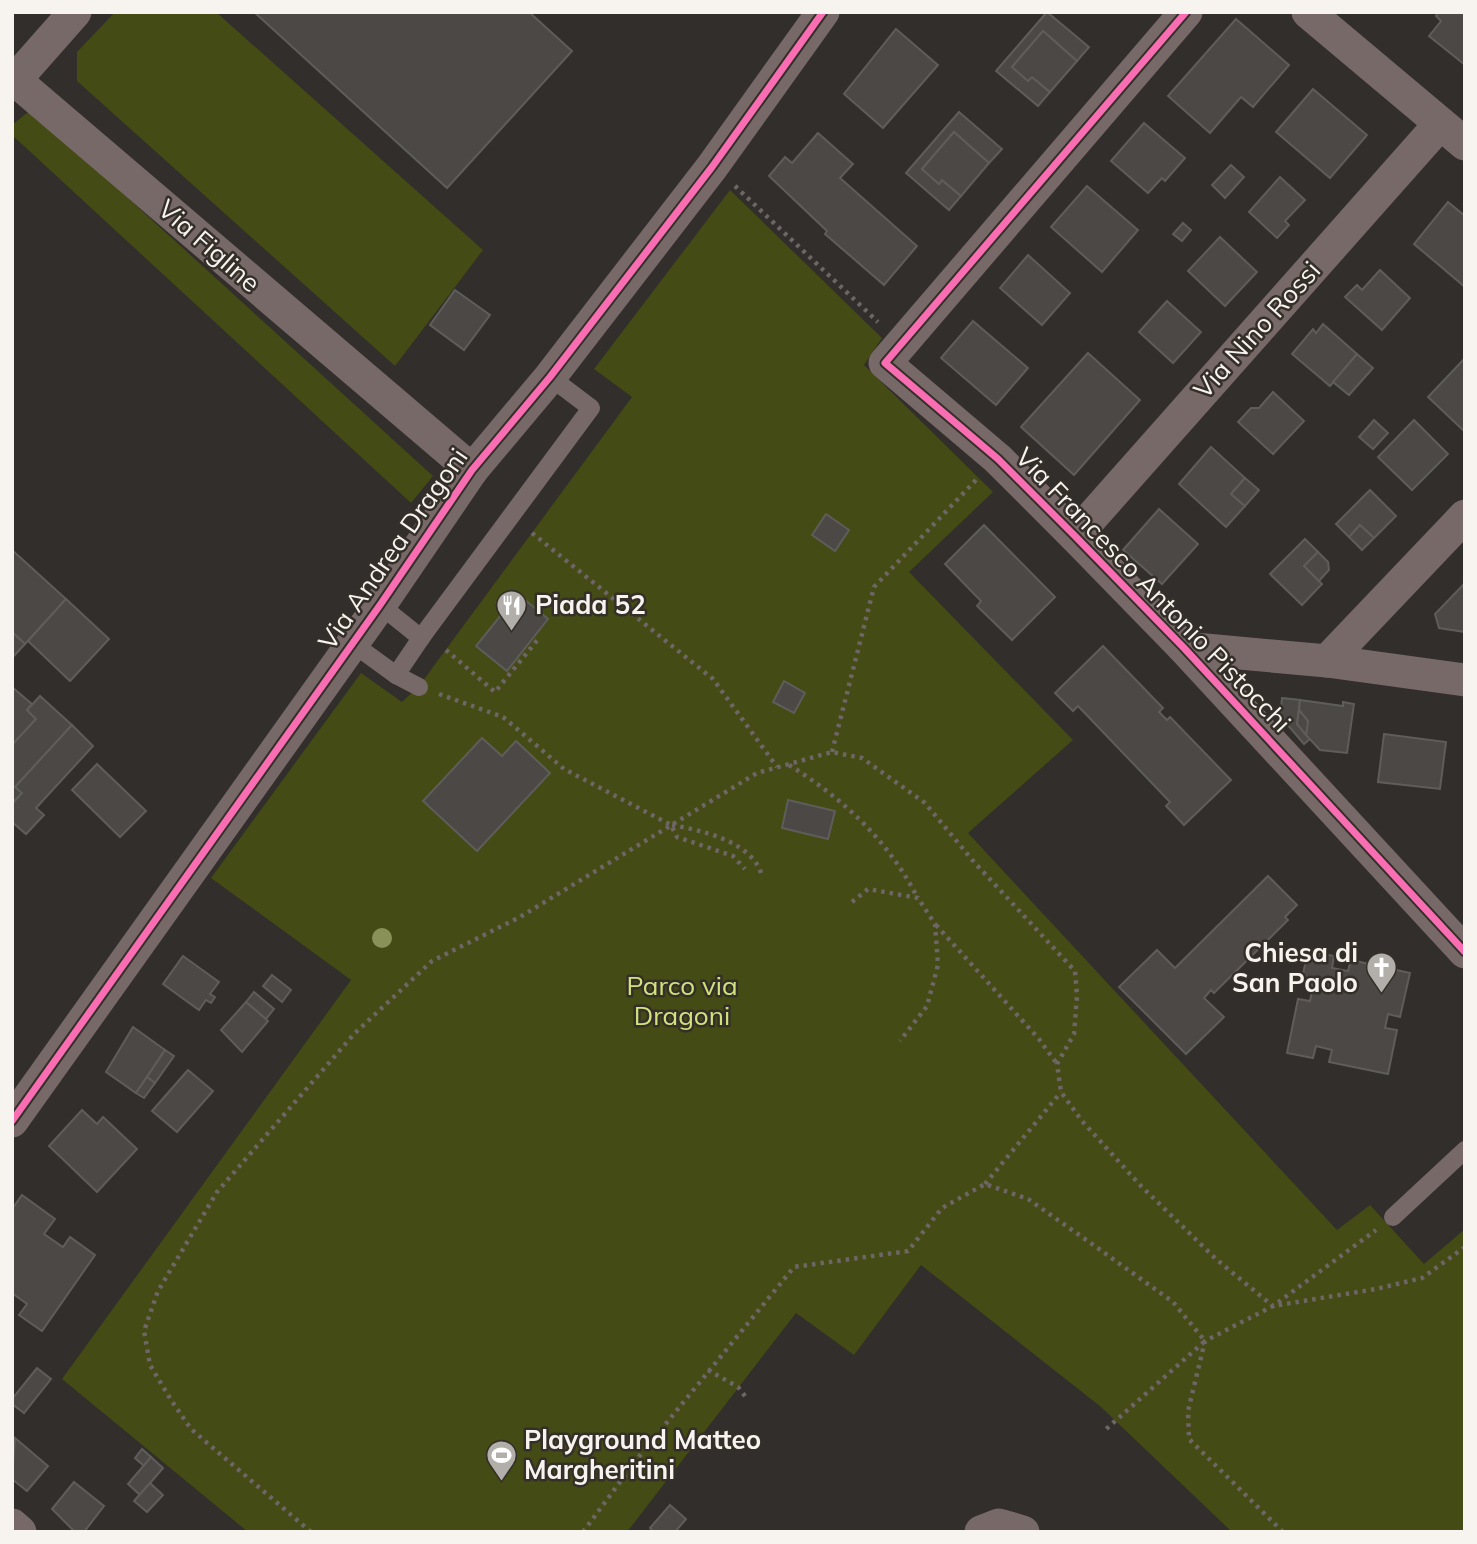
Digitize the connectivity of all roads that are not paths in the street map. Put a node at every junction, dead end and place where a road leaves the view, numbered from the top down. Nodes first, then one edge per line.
1 (75, 12) edge
2 (823, 12) edge
3 (1186, 12) edge
4 (1308, 12) edge
5 (1453, 134) edge
6 (550, 377) junction
7 (472, 470) junction
8 (1465, 516) edge
9 (1074, 536) junction
10 (380, 605) junction
11 (421, 638) junction
12 (352, 643) junction
13 (1184, 648) junction
14 (1327, 662) junction
15 (396, 675) junction
16 (1465, 680) edge
17 (419, 687) road end
18 (1465, 952) edge
19 (12, 1121) edge
20 (1465, 1150) edge
21 (1393, 1217) road end
22 (12, 1525) edge
23 (20, 1532) edge
24 (981, 1532) edge
25 (1023, 1532) edge

1 - 7 street, Via Figline
2 - 6 street, Via Andrea Dragoni
3 - 9 street, Via Francesco Antonio Pistocchi
4 - 5 street
5 - 9 street, Via Nino Rossi
6 - 7 street, Via Andrea Dragoni
6 - 11 lane
7 - 10 street, Via Andrea Dragoni
8 - 14 street
9 - 13 street, Via Francesco Antonio Pistocchi
10 - 11 lane
10 - 12 street, Via Andrea Dragoni
11 - 15 lane
12 - 15 lane
12 - 19 street, Via Andrea Dragoni
13 - 14 street
13 - 18 street, Via Francesco Antonio Pistocchi
14 - 16 street
15 - 17 lane
20 - 21 lane
22 - 23 street
24 - 25 street

